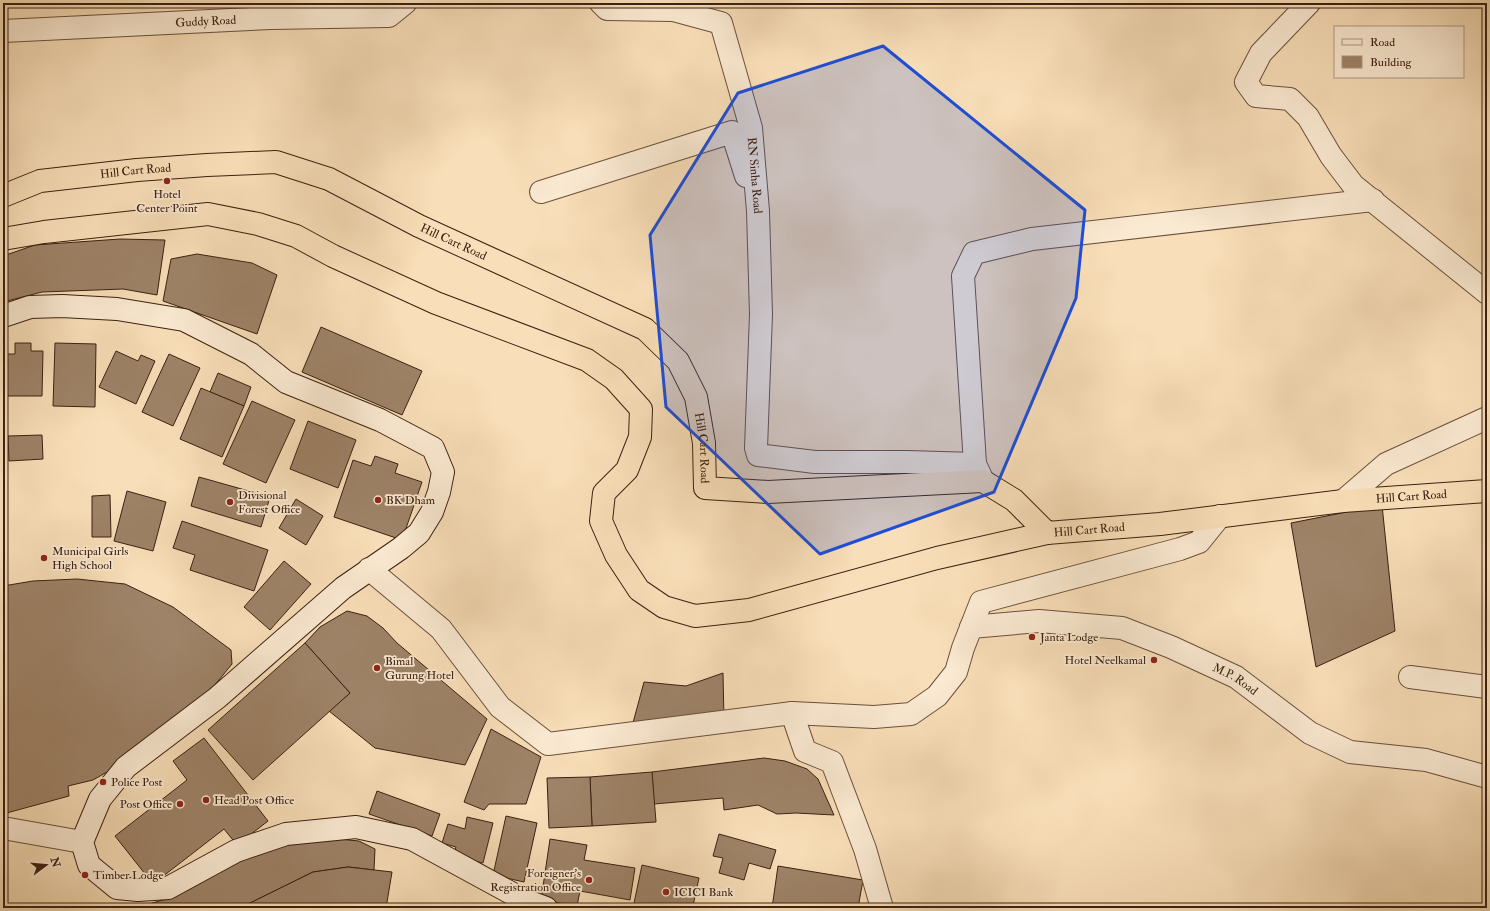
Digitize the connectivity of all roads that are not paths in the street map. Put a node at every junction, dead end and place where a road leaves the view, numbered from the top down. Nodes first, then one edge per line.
1 (405, 3) edge
2 (601, 3) edge
3 (1309, 3) edge
4 (3, 31) edge
5 (541, 192) dead end
6 (3, 196) edge
7 (1373, 200) junction
8 (758, 211) junction
9 (3, 240) edge
10 (1487, 293) edge
11 (3, 316) edge
12 (1487, 418) edge
13 (979, 473) junction
14 (1487, 492) edge
15 (1343, 501) junction
16 (1220, 516) junction
17 (1051, 532) junction
18 (369, 569) junction
19 (971, 627) junction
20 (1410, 677) dead end
21 (1487, 687) edge
22 (792, 713) junction
23 (1487, 777) edge
24 (3, 828) edge
25 (82, 842) junction
26 (546, 908) edge
27 (882, 908) edge

1 - 4 street, Guddy Road
2 - 8 street, RN Sinha Road
3 - 7 street
5 - 8 street
6 - 13 highway, Hill Cart Road
7 - 10 street
7 - 13 street
8 - 13 street, RN Sinha Road
9 - 17 highway
11 - 18 street
12 - 15 street
13 - 17 highway, Hill Cart Road
14 - 15 highway, Hill Cart Road
15 - 16 highway, Hill Cart Road
16 - 17 highway, Hill Cart Road
16 - 19 street
18 - 22 street
18 - 25 street
19 - 22 street
19 - 23 street, M.P. Road
20 - 21 street
22 - 27 street
24 - 25 street
25 - 26 street

